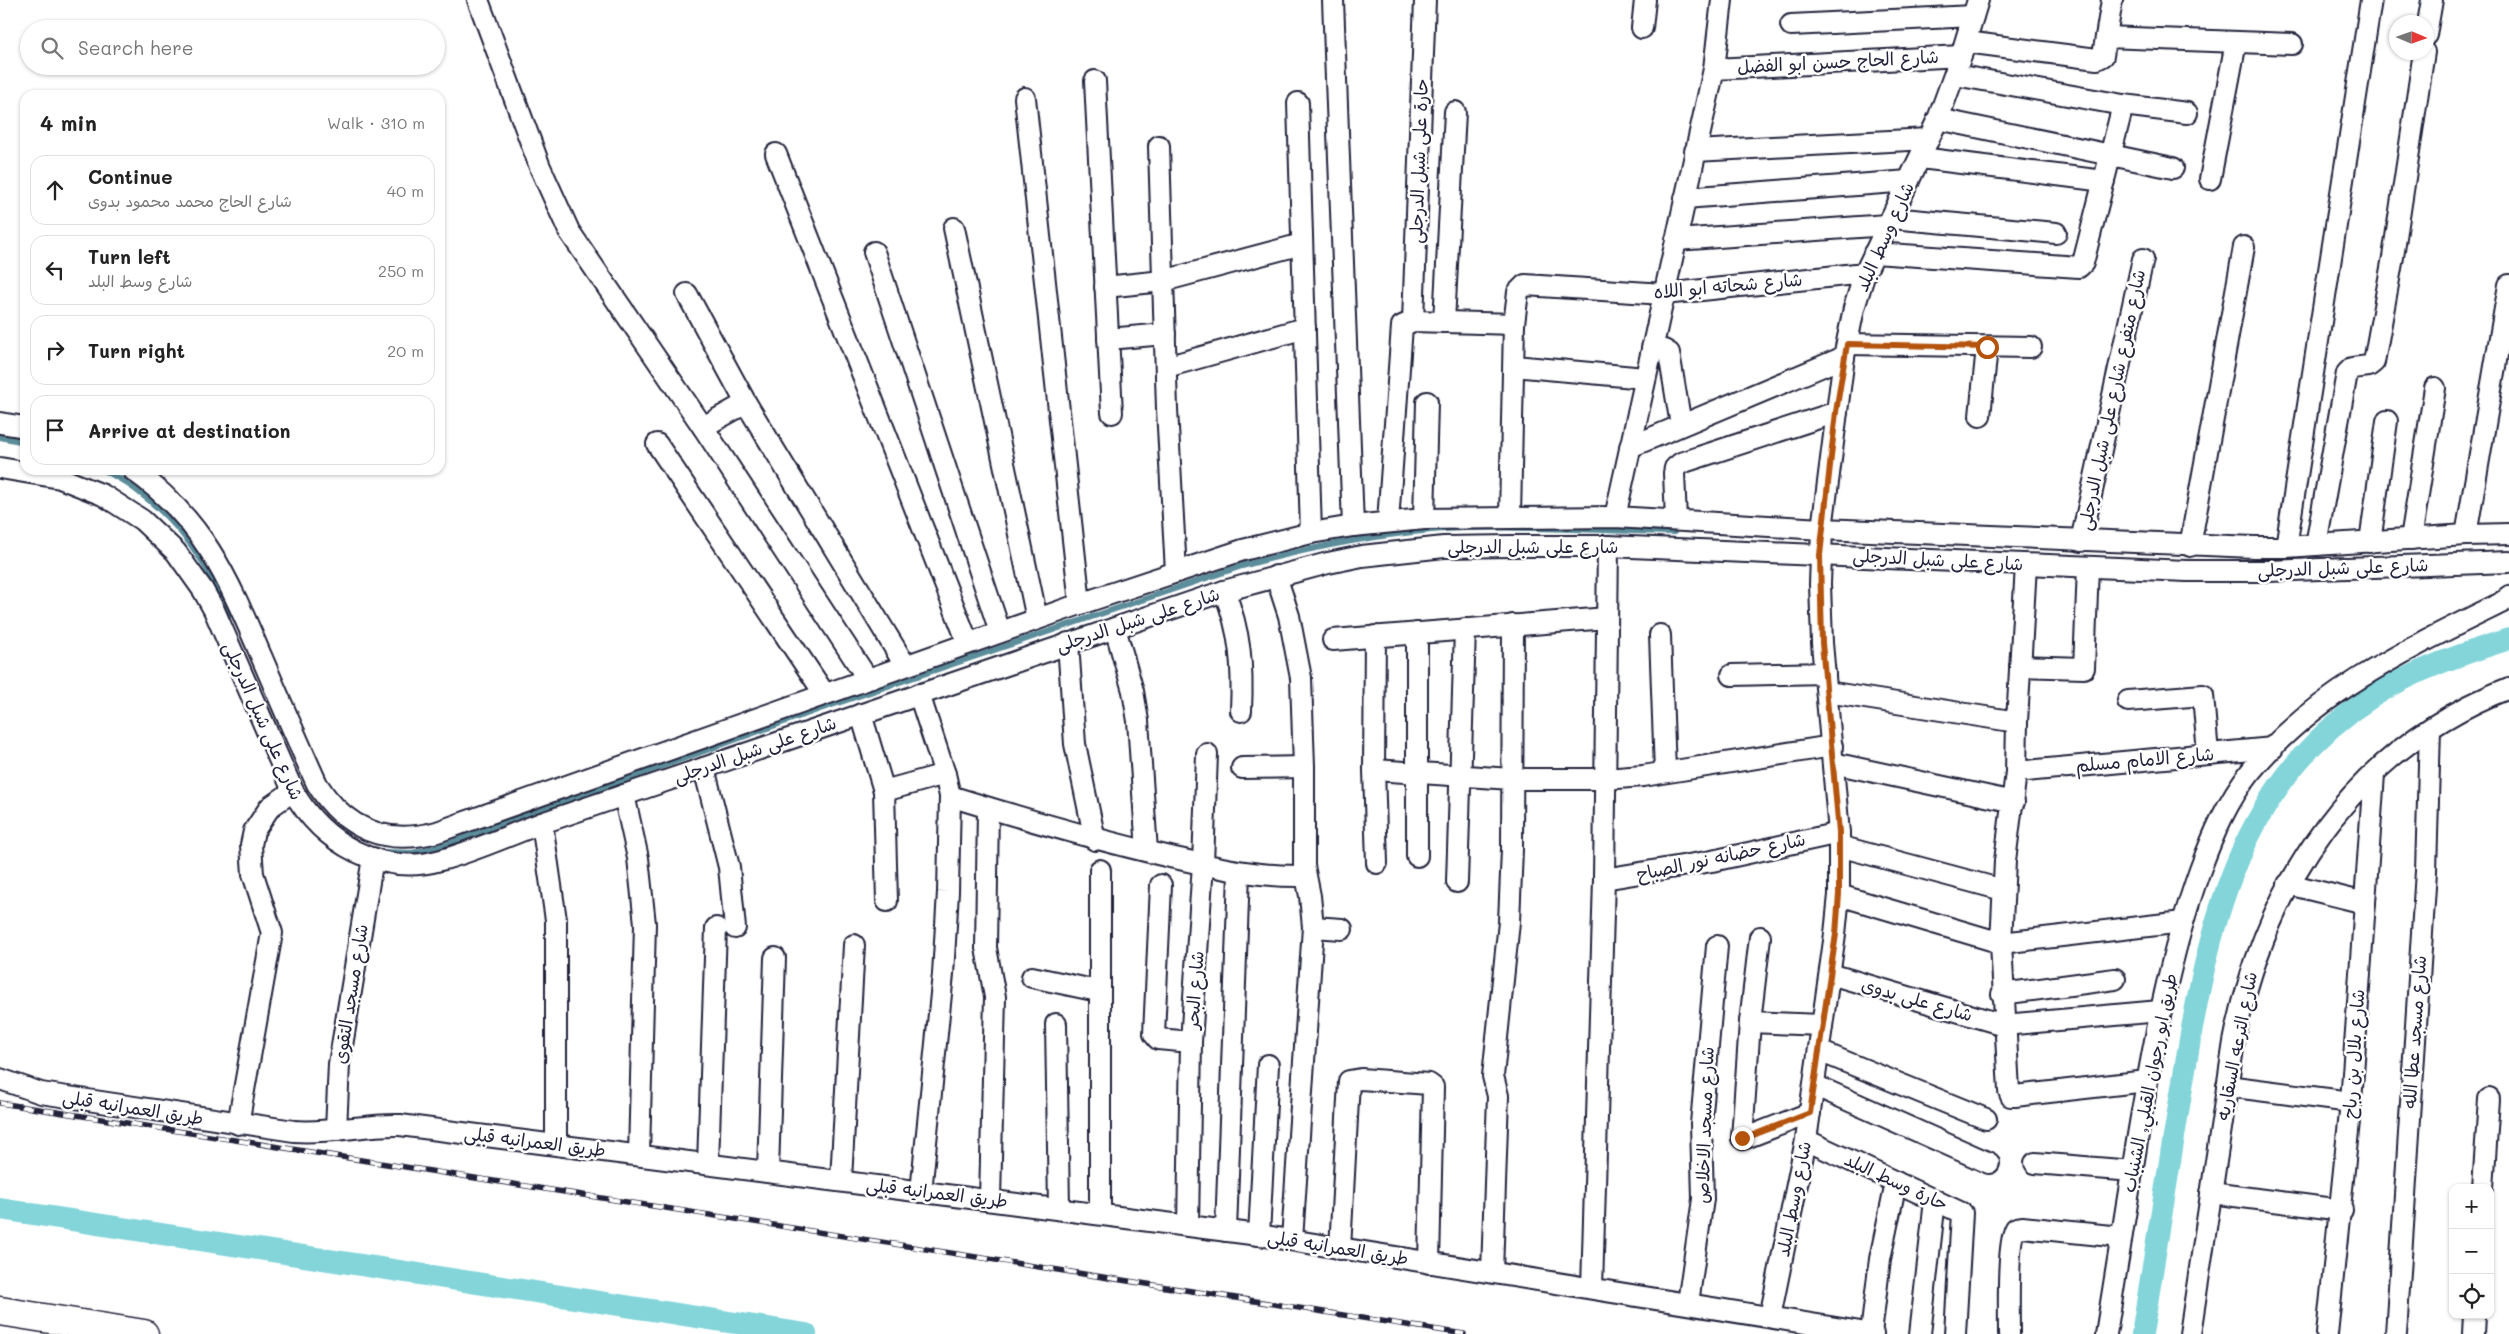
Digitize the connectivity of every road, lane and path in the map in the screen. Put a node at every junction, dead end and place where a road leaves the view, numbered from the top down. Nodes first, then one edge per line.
1 (478, 0) edge
2 (1333, 0) edge
3 (1425, 0) edge
4 (1644, 0) edge
5 (1722, 0) edge
6 (2112, 0) edge
7 (2371, 0) edge
8 (2432, 0) edge
9 (1976, 8) edge
10 (2429, 15) edge
11 (1791, 25) dead end
12 (1642, 28) dead end
13 (2106, 37) junction
14 (2236, 42) junction
15 (2292, 44) dead end
16 (1964, 49) junction
17 (2423, 60) edge
18 (1714, 69) junction
19 (1955, 74) junction
20 (1095, 81) dead end
21 (1025, 98) dead end
22 (1298, 104) dead end
23 (2123, 105) junction
24 (1454, 112) dead end
25 (2187, 112) dead end
26 (1938, 119) junction
27 (1929, 139) junction
28 (1159, 146) dead end
29 (1696, 151) junction
30 (776, 154) dead end
31 (2111, 155) junction
32 (1921, 158) junction
33 (2173, 168) dead end
34 (2210, 179) dead end
35 (2104, 180) junction
36 (1909, 181) junction
37 (1685, 198) junction
38 (1889, 222) junction
39 (954, 228) dead end
40 (2056, 233) dead end
41 (1676, 240) junction
42 (1302, 244) junction
43 (2244, 247) dead end
44 (874, 252) dead end
45 (1874, 253) junction
46 (2143, 258) dead end
47 (1865, 273) junction
48 (1163, 281) junction
49 (2509, 285) edge
50 (1105, 287) junction
51 (687, 294) dead end
52 (1664, 294) junction
53 (1444, 322) junction
54 (1514, 324) junction
55 (1407, 325) junction
56 (1305, 328) junction
57 (1165, 334) junction
58 (1108, 339) junction
59 (1987, 347) junction
60 (2022, 347) dead end
61 (1652, 348) junction
62 (1846, 351) junction
63 (1514, 366) junction
64 (1166, 367) junction
65 (1645, 378) junction
66 (2435, 388) dead end
67 (1427, 402) dead end
68 (746, 403) junction
69 (1836, 412) junction
70 (1112, 413) dead end
71 (1980, 416) dead end
72 (2387, 421) dead end
73 (0, 423) edge
74 (1681, 425) junction
75 (20, 426) edge
76 (703, 427) junction
77 (657, 444) dead end
78 (1630, 447) junction
79 (0, 468) edge
80 (20, 471) edge
81 (42, 475) edge
82 (139, 475) edge
83 (1510, 516) junction
84 (1616, 517) junction
85 (1424, 519) junction
86 (1676, 520) junction
87 (1388, 522) junction
88 (1352, 526) junction
89 (1822, 529) junction
90 (1311, 533) junction
91 (2509, 534) edge
92 (2466, 535) junction
93 (2411, 539) junction
94 (2081, 541) junction
95 (2370, 542) junction
96 (2316, 545) junction
97 (1608, 546) junction
98 (2190, 546) junction
99 (2286, 547) junction
100 (1820, 555) junction
101 (2509, 562) edge
102 (2026, 565) junction
103 (2088, 567) junction
104 (1176, 572) junction
105 (1276, 576) junction
106 (1224, 591) junction
107 (2509, 596) edge
108 (1080, 604) junction
109 (1037, 618) junction
110 (1607, 618) junction
111 (1513, 625) junction
112 (1116, 628) junction
113 (1464, 629) junction
114 (1000, 632) junction
115 (1417, 633) junction
116 (1660, 635) dead end
117 (1375, 636) junction
118 (1333, 640) dead end
119 (968, 643) junction
120 (1068, 643) junction
121 (905, 665) junction
122 (2020, 666) junction
123 (1732, 676) dead end
124 (866, 678) junction
125 (1826, 682) junction
126 (2509, 688) edge
127 (824, 693) junction
128 (919, 694) junction
129 (2128, 701) dead end
130 (1241, 712) dead end
131 (861, 714) junction
132 (2016, 722) junction
133 (2430, 730) junction
134 (2273, 748) junction
135 (1207, 754) dead end
136 (2208, 754) junction
137 (1832, 755) junction
138 (1304, 767) junction
139 (704, 768) junction
140 (1242, 768) dead end
141 (1374, 770) junction
142 (1665, 772) junction
143 (2016, 772) junction
144 (946, 774) junction
145 (1418, 774) junction
146 (2374, 774) junction
147 (1460, 776) junction
148 (1512, 779) junction
149 (1605, 780) junction
150 (293, 791) junction
151 (884, 791) junction
152 (624, 795) junction
153 (950, 796) junction
154 (2014, 802) junction
155 (988, 808) junction
156 (542, 823) junction
157 (1839, 839) junction
158 (1096, 840) junction
159 (1147, 851) junction
160 (1417, 856) dead end
161 (372, 858) junction
162 (1377, 862) dead end
163 (1203, 864) junction
164 (1100, 870) dead end
165 (1239, 873) junction
166 (1305, 876) junction
167 (1604, 879) junction
168 (1457, 882) dead end
169 (2288, 884) junction
170 (1162, 885) dead end
171 (2003, 890) junction
172 (1839, 894) junction
173 (887, 901) dead end
174 (2365, 903) junction
175 (2183, 922) junction
176 (1313, 927) junction
177 (1342, 929) dead end
178 (1760, 937) dead end
179 (2001, 943) junction
180 (854, 945) dead end
181 (1717, 946) dead end
182 (775, 958) dead end
183 (1830, 974) junction
184 (1032, 977) dead end
185 (2115, 979) dead end
186 (1098, 990) junction
187 (2002, 994) junction
188 (2160, 1011) junction
189 (1750, 1022) junction
190 (1056, 1024) dead end
191 (1822, 1025) junction
192 (2004, 1025) junction
193 (1191, 1042) junction
194 (1819, 1050) junction
195 (1268, 1065) dead end
196 (0, 1079) edge
197 (2147, 1081) junction
198 (1814, 1085) junction
199 (2227, 1086) junction
200 (2489, 1099) dead end
201 (2351, 1102) junction
202 (1810, 1113) junction
203 (1986, 1119) dead end
204 (238, 1124) junction
205 (336, 1130) junction
206 (1806, 1140) junction
207 (556, 1144) junction
208 (639, 1155) junction
209 (2035, 1162) dead end
210 (1989, 1163) dead end
211 (708, 1164) junction
212 (2132, 1170) junction
213 (768, 1171) junction
214 (841, 1180) junction
215 (1896, 1182) junction
216 (2483, 1184) edge
217 (921, 1192) junction
218 (2211, 1193) junction
219 (990, 1199) junction
220 (1935, 1200) junction
221 (1059, 1208) junction
222 (2342, 1210) junction
223 (1100, 1214) junction
224 (1188, 1226) junction
225 (1226, 1230) junction
226 (1259, 1235) junction
227 (2122, 1237) junction
228 (1292, 1240) junction
229 (1340, 1248) junction
230 (1429, 1263) junction
231 (1492, 1272) junction
232 (1592, 1288) junction
233 (1688, 1304) junction
234 (0, 1311) edge
235 (1770, 1317) junction
236 (2474, 1319) edge
237 (144, 1334) edge
238 (1872, 1334) edge
239 (1920, 1334) edge
240 (1955, 1334) edge
241 (2009, 1334) edge
242 (2106, 1334) edge
243 (2190, 1334) edge
244 (2327, 1334) edge
245 (2396, 1334) edge
246 (2473, 1334) edge

1 - 76 street
2 - 88 street
3 - 55 street, حارة على شبل الدرجلى
4 - 12 street
5 - 18 street
6 - 13 street
7 - 99 street
8 - 10 street
9 - 11 street
9 - 16 street, شارع وسط البلد
13 - 14 street
13 - 16 street, شارع الحاج حسن ابو الفضل
14 - 15 street
14 - 34 street
16 - 18 street, شارع الحاج حسن ابو الفضل
16 - 19 street, شارع وسط البلد
17 - 96 street
18 - 29 street
19 - 23 street
19 - 26 street, شارع وسط البلد
20 - 50 street
21 - 108 street
22 - 42 street
23 - 25 street
23 - 31 street
24 - 53 street
26 - 27 street, شارع وسط البلد
26 - 31 street
27 - 29 street
27 - 32 street, شارع وسط البلد
28 - 48 street
29 - 37 street
30 - 119 street
31 - 33 street
31 - 35 street
32 - 35 street
32 - 36 street, شارع وسط البلد
35 - 45 street
36 - 37 street
36 - 38 street, شارع وسط البلد
37 - 41 street
38 - 40 street
38 - 41 street
38 - 45 street, شارع وسط البلد
39 - 109 street
41 - 52 street
42 - 48 street
42 - 56 street
43 - 98 street
44 - 114 street
45 - 47 street, شارع وسط البلد
46 - 94 street, شارع متفرع شارع على شبل الدرجلى
47 - 52 street, شارع شحاته ابو اللاه
47 - 62 street, شارع وسط البلد
48 - 50 street
48 - 57 street
49 - 92 street
50 - 58 street
51 - 68 street
52 - 54 street, شارع شحاته ابو اللاه
52 - 61 street
53 - 54 street
53 - 55 street
54 - 63 street
55 - 87 street, حارة على شبل الدرجلى
56 - 64 street
56 - 90 street
57 - 58 street
57 - 64 street
58 - 70 street
59 - 60 street
59 - 62 street
59 - 71 street
61 - 65 street
61 - 74 street
62 - 69 street, شارع وسط البلد
62 - 74 street
63 - 65 street
63 - 83 street
64 - 104 street
65 - 78 street
66 - 93 street
67 - 85 street
68 - 76 street
68 - 121 street
69 - 86 street
69 - 89 street, شارع وسط البلد
72 - 95 street
73 - 75 street
74 - 78 street
76 - 124 street
77 - 127 street
78 - 84 street
79 - 80 street, شارع على شبل الدرجلى
81 - 150 street, شارع على شبل الدرجلى
82 - 127 street, شارع على شبل الدرجلى
83 - 84 street, شارع على شبل الدرجلى
83 - 85 street, شارع على شبل الدرجلى
84 - 86 street, شارع على شبل الدرجلى
85 - 87 street, شارع على شبل الدرجلى
86 - 89 street, شارع على شبل الدرجلى
87 - 88 street, شارع على شبل الدرجلى
88 - 90 street, شارع على شبل الدرجلى
89 - 94 street, شارع على شبل الدرجلى
89 - 100 street, شارع وسط البلد
90 - 104 street, شارع على شبل الدرجلى
91 - 92 street, شارع على شبل الدرجلى
92 - 93 street, شارع على شبل الدرجلى
93 - 95 street, شارع على شبل الدرجلى
94 - 98 street, شارع على شبل الدرجلى
95 - 96 street, شارع على شبل الدرجلى
96 - 99 street, شارع على شبل الدرجلى
97 - 100 street, شارع على شبل الدرجلى
97 - 105 street, شارع على شبل الدرجلى
97 - 110 street
98 - 99 street, شارع على شبل الدرجلى
100 - 102 street, شارع على شبل الدرجلى
100 - 125 street, شارع وسط البلد
101 - 103 street, شارع على شبل الدرجلى
102 - 103 street, شارع على شبل الدرجلى
102 - 122 street
103 - 122 street
104 - 108 street, شارع على شبل الدرجلى
105 - 106 street, شارع على شبل الدرجلى
105 - 138 street
106 - 112 street, شارع على شبل الدرجلى
106 - 130 street
107 - 134 street, طريق ابو رجوان القبلي, الشنباب
108 - 109 street, شارع على شبل الدرجلى
109 - 114 street, شارع على شبل الدرجلى
110 - 111 street
110 - 149 street
111 - 113 street
111 - 148 street
112 - 120 street, شارع على شبل الدرجلى
112 - 159 street
113 - 115 street
113 - 147 street
114 - 119 street, شارع على شبل الدرجلى
115 - 117 street
115 - 145 street
116 - 142 street
117 - 118 street
117 - 141 street
119 - 121 street, شارع على شبل الدرجلى
120 - 128 street, شارع على شبل الدرجلى
120 - 158 street
121 - 124 street, شارع على شبل الدرجلى
122 - 132 street
123 - 125 street
124 - 127 street, شارع على شبل الدرجلى
125 - 132 street
125 - 137 street, شارع وسط البلد
126 - 133 street, شارع الترعه السقاريه
128 - 131 street, شارع على شبل الدرجلى
128 - 144 street
129 - 136 street
131 - 139 street, شارع على شبل الدرجلى
131 - 151 street
132 - 143 street
133 - 146 street, شارع الترعه السقاريه
133 - 245 street, شارع مسجد عطا الله
134 - 136 street, شارع الامام مسلم
134 - 175 street, طريق ابو رجوان القبلي, الشنباب
135 - 163 street, شارع البحر
136 - 143 street, شارع الامام مسلم
137 - 142 street
137 - 154 street
137 - 157 street, شارع وسط البلد
138 - 140 street
138 - 166 street
139 - 152 street, شارع على شبل الدرجلى
139 - 211 street
141 - 145 street
141 - 162 street
142 - 149 street
143 - 154 street
144 - 151 street
144 - 153 street
145 - 147 street
145 - 160 street
146 - 169 street, شارع الترعه السقاريه
146 - 174 street, شارع بلال بن رباح
147 - 148 street
147 - 168 street
148 - 149 street
148 - 231 street
149 - 167 street
150 - 161 street, شارع على شبل الدرجلى
150 - 204 street
151 - 173 street
152 - 156 street, شارع على شبل الدرجلى
152 - 208 street
153 - 155 street
153 - 217 street
154 - 171 street
155 - 158 street
155 - 219 street
156 - 161 street, شارع على شبل الدرجلى
156 - 207 street
157 - 167 street, شارع حضانه نور الصباح
157 - 171 street
157 - 172 street, شارع وسط البلد
158 - 159 street
159 - 163 street
161 - 205 street, شارع مسجد التقوى
163 - 165 street
163 - 193 street, شارع البحر
164 - 186 street
165 - 166 street
165 - 225 street
166 - 176 street
167 - 232 street
169 - 174 street
169 - 199 street, شارع الترعه السقاريه
170 - 193 street
171 - 179 street
172 - 179 street
172 - 183 street, شارع وسط البلد
174 - 201 street, شارع بلال بن رباح
175 - 179 street
175 - 188 street, طريق ابو رجوان القبلي, الشنباب
176 - 177 street
176 - 228 street
178 - 189 street
179 - 187 street
180 - 214 street
181 - 233 street, شارع مسجد الاخلاص
182 - 213 street
183 - 191 street, شارع وسط البلد
183 - 192 street, شارع على بدوى
184 - 186 street
185 - 187 street
186 - 223 street
187 - 192 street
188 - 192 street
188 - 197 street, طريق ابو رجوان القبلي, الشنباب
189 - 191 street
189 - 202 street
190 - 221 street
191 - 194 street, شارع وسط البلد
192 - 197 street
193 - 224 street, شارع البحر
194 - 198 street, شارع وسط البلد
194 - 203 street
195 - 226 street
196 - 204 street, طريق العمرانيه قبلى
197 - 212 street, طريق ابو رجوان القبلي, الشنباب
198 - 202 street, شارع وسط البلد
198 - 210 street
199 - 201 street
199 - 218 street, شارع الترعه السقاريه
200 - 216 street
201 - 222 street, شارع بلال بن رباح
202 - 206 street, شارع وسط البلد
204 - 205 street, طريق العمرانيه قبلى
205 - 207 street, طريق العمرانيه قبلى
206 - 215 street, حارة وسط البلد
206 - 235 street, شارع وسط البلد
207 - 208 street, طريق العمرانيه قبلى
208 - 211 street, طريق العمرانيه قبلى
209 - 212 street
211 - 213 street, طريق العمرانيه قبلى
212 - 227 street, طريق ابو رجوان القبلي, الشنباب
213 - 214 street, طريق العمرانيه قبلى
214 - 217 street, طريق العمرانيه قبلى
215 - 220 street, حارة وسط البلد
215 - 238 street
217 - 219 street, طريق العمرانيه قبلى
218 - 222 street
218 - 243 street, شارع الترعه السقاريه
219 - 221 street, طريق العمرانيه قبلى
220 - 239 street
220 - 240 street, حارة وسط البلد
221 - 223 street, طريق العمرانيه قبلى
222 - 244 street, شارع بلال بن رباح
223 - 224 street, طريق العمرانيه قبلى
224 - 225 street, طريق العمرانيه قبلى
225 - 226 street, طريق العمرانيه قبلى
226 - 228 street, طريق العمرانيه قبلى
227 - 241 street
227 - 242 street, طريق ابو رجوان القبلي, الشنباب
228 - 229 street, طريق العمرانيه قبلى
229 - 230 street, طريق العمرانيه قبلى
229 - 230 street
230 - 231 street, طريق العمرانيه قبلى
231 - 232 street, طريق العمرانيه قبلى
232 - 233 street, طريق العمرانيه قبلى
233 - 235 street, طريق العمرانيه قبلى
234 - 237 highway
235 - 238 street, طريق العمرانيه قبلى
236 - 246 street

